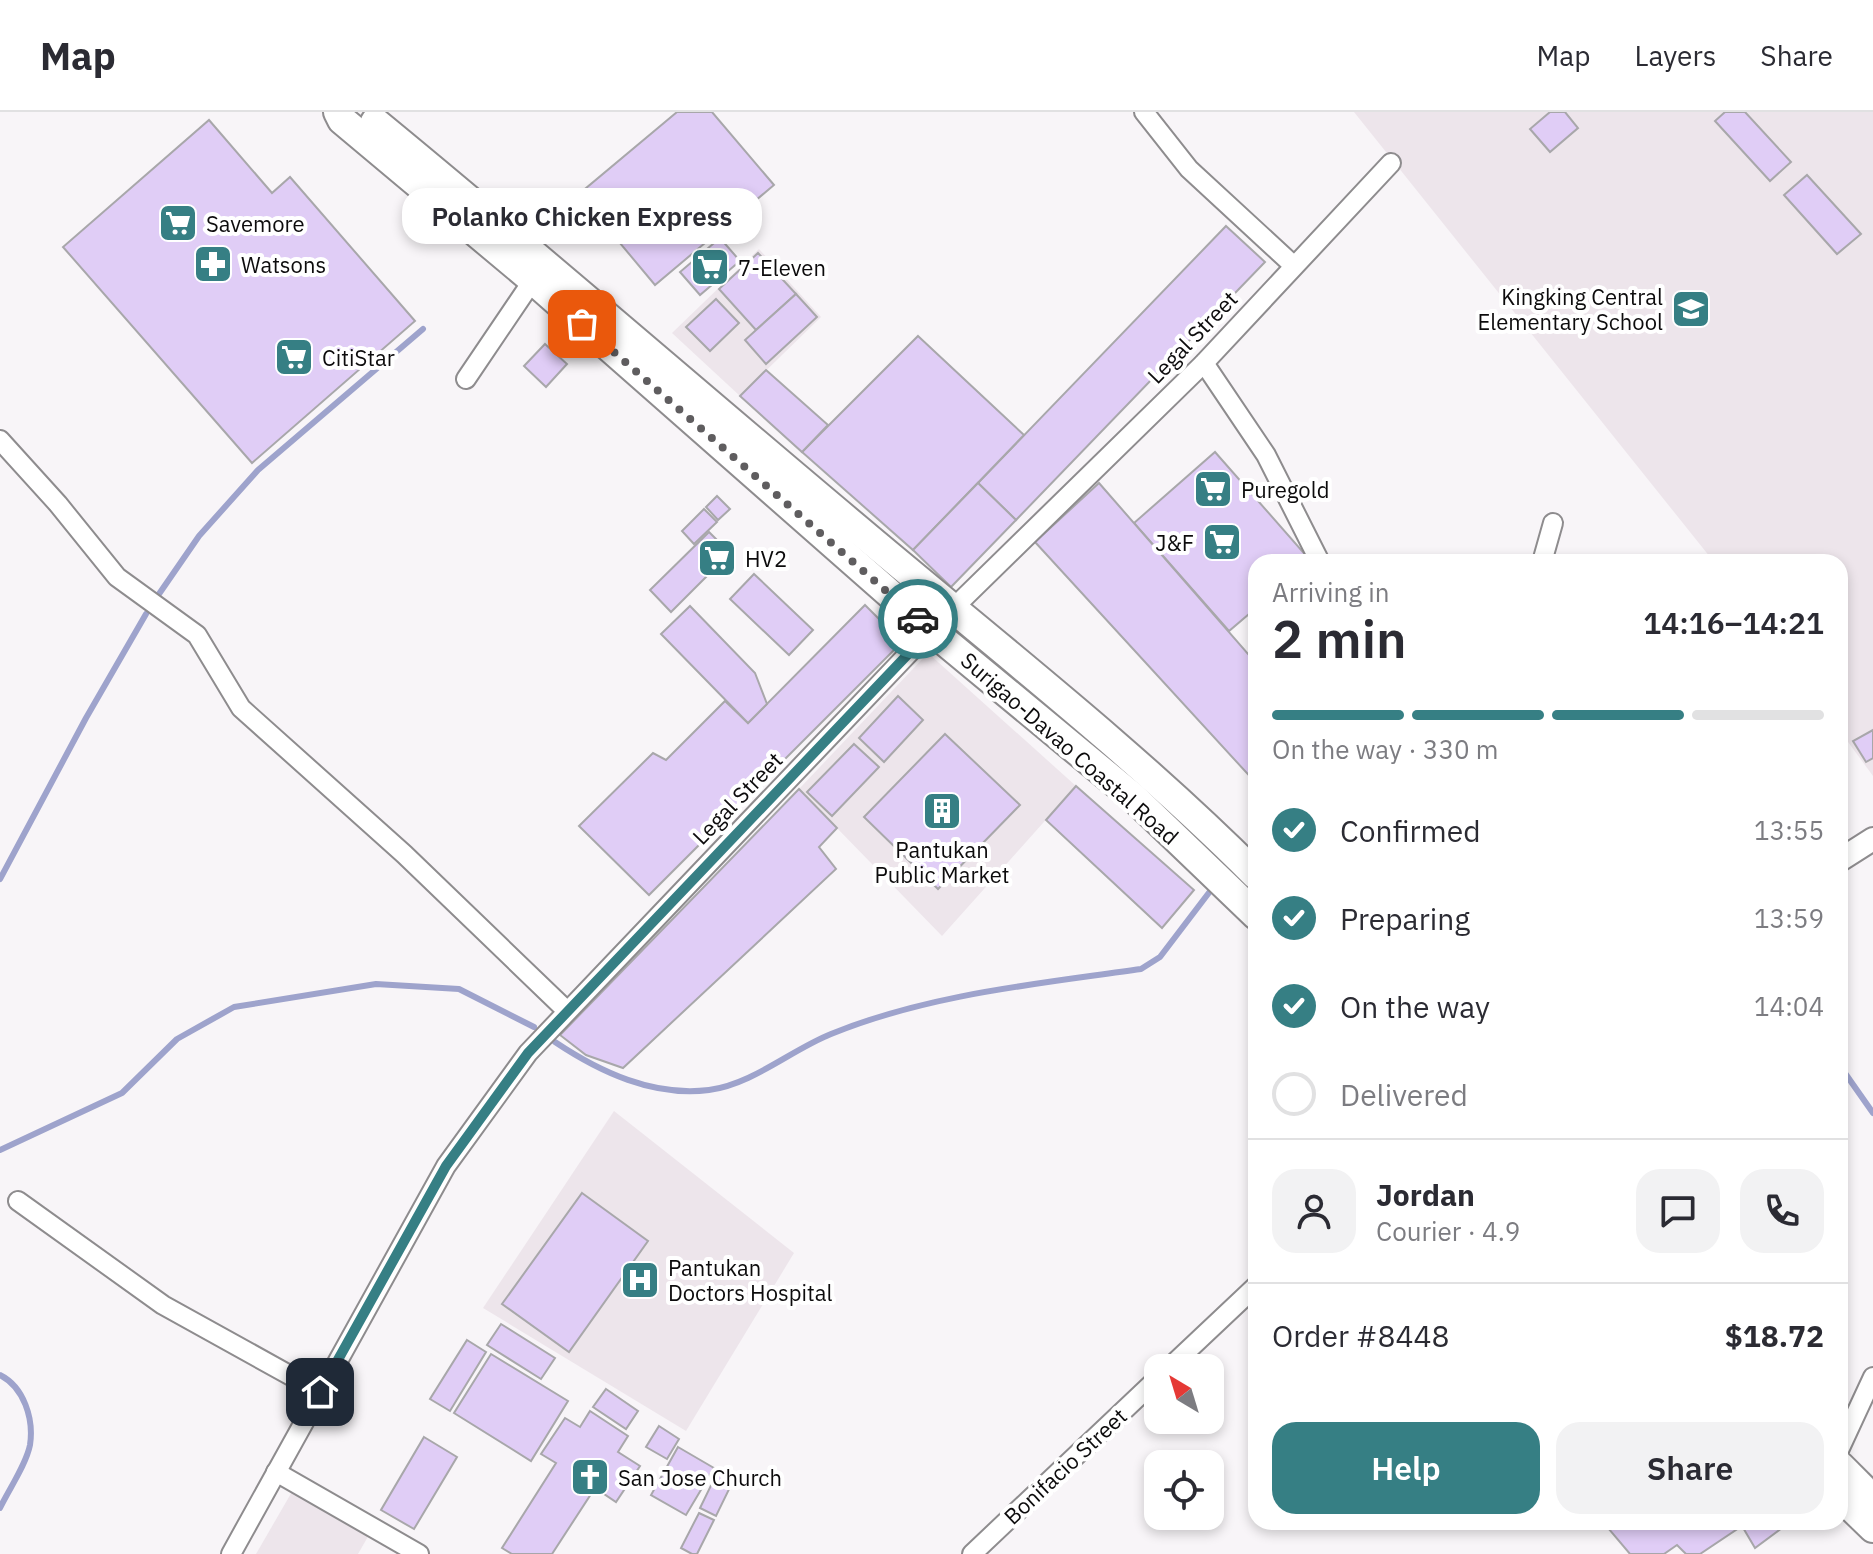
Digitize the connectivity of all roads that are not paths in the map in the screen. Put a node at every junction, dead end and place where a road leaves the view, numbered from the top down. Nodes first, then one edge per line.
1 (338, 112) edge
2 (362, 112) edge
3 (1144, 112) edge
4 (1391, 163) dead end
5 (1293, 265) junction
6 (533, 280) junction
7 (566, 294) junction
8 (1204, 363) junction
9 (466, 379) dead end
10 (684, 399) junction
11 (0, 440) edge
12 (1553, 523) dead end
13 (1316, 554) edge
14 (1544, 554) edge
15 (952, 609) junction
16 (931, 630) junction
17 (1873, 839) edge
18 (1848, 855) edge
19 (1248, 867) edge
20 (1248, 875) edge
21 (1229, 888) junction
22 (1248, 907) edge
23 (566, 1010) junction
24 (18, 1201) dead end
25 (1248, 1295) edge
26 (1184, 1354) edge
27 (1873, 1377) edge
28 (1144, 1391) edge
29 (320, 1392) junction
30 (1848, 1431) edge
31 (276, 1472) junction
32 (1848, 1486) edge
33 (1848, 1490) edge
34 (1873, 1499) edge
35 (1873, 1528) edge
36 (231, 1554) edge
37 (419, 1554) edge
38 (972, 1554) edge

1 - 6 highway, Surigao-Davao Coastal Road
2 - 7 highway, Surigao-Davao Coastal Road
3 - 5 street
4 - 5 street, Legal Street
5 - 8 street, Legal Street
6 - 7 highway, Surigao-Davao Coastal Road
6 - 9 street
7 - 10 highway, Surigao-Davao Coastal Road
8 - 13 street
8 - 15 street, Legal Street
10 - 15 highway, Surigao-Davao Coastal Road
10 - 16 highway, Surigao-Davao Coastal Road
11 - 23 street
12 - 14 street
15 - 16 street, Legal Street
15 - 19 highway, Surigao-Davao Coastal Road
16 - 21 highway, Surigao-Davao Coastal Road
16 - 23 street, Legal Street
17 - 18 street
20 - 21 highway
21 - 22 highway, Surigao-Davao Coastal Road
23 - 29 street, Legal Street
24 - 29 street
25 - 26 street
27 - 30 street
28 - 38 street, Bonifacio Street
29 - 31 street, Legal Street
31 - 36 street, Legal Street
31 - 37 street
32 - 34 highway
33 - 35 highway

